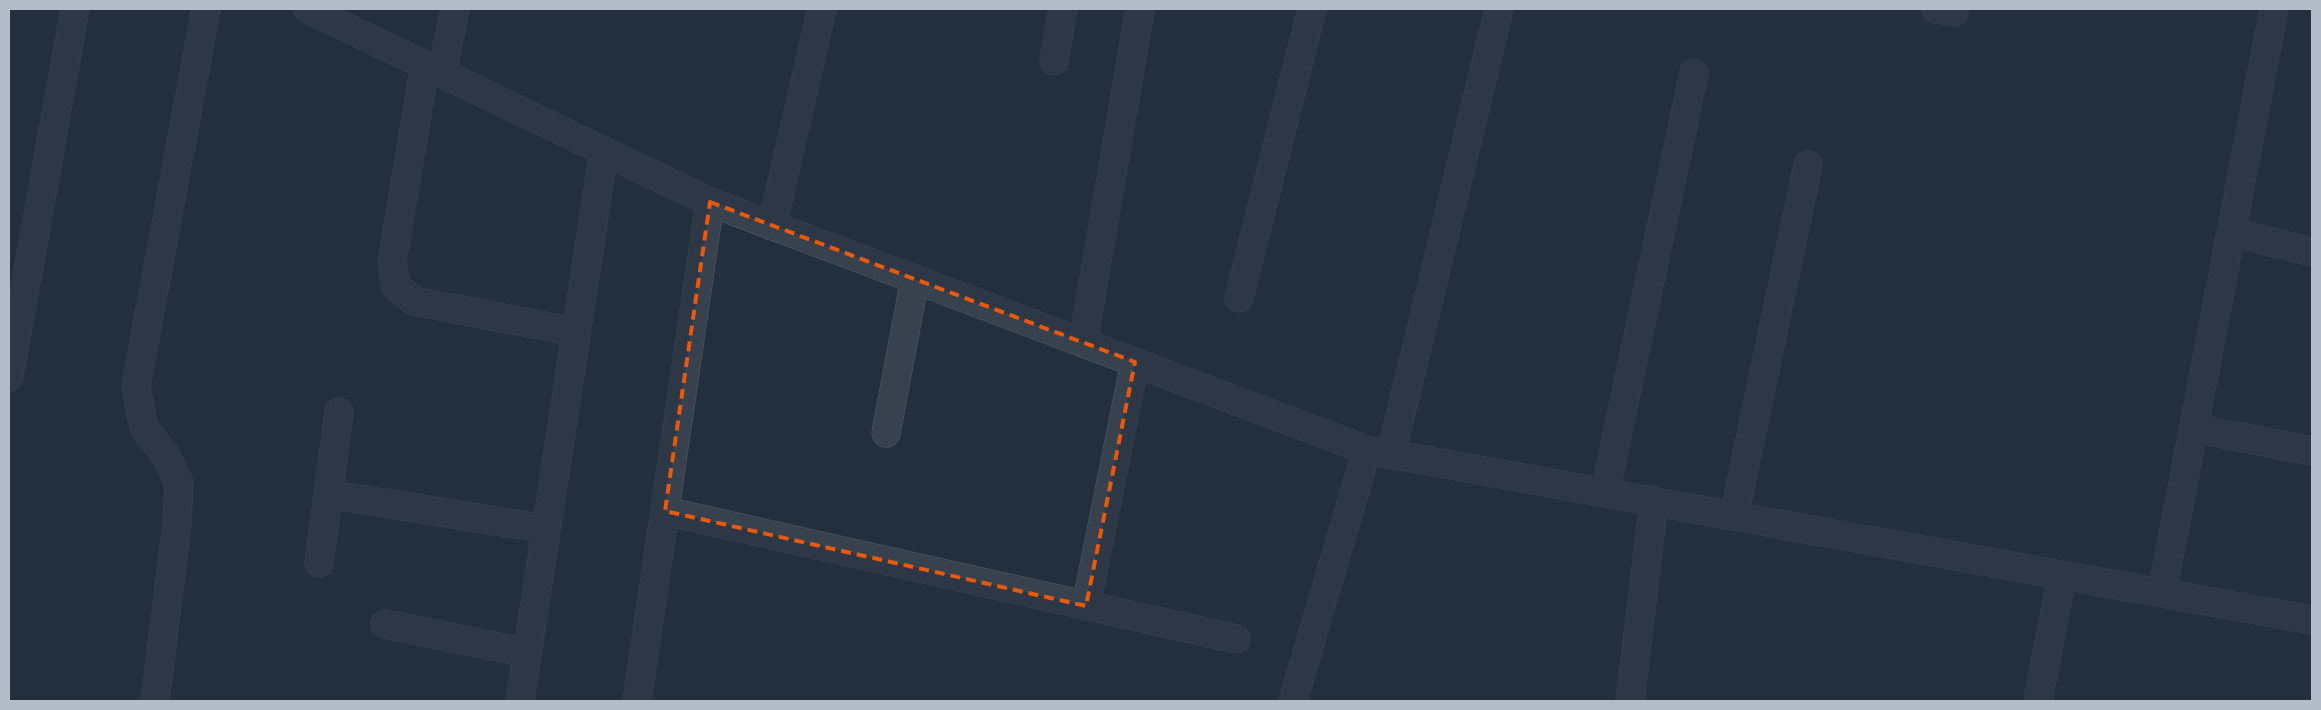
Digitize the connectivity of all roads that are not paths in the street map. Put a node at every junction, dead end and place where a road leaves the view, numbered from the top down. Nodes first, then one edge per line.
1 (75, 9) edge
2 (206, 9) edge
3 (308, 9) edge
4 (455, 9) edge
5 (822, 9) edge
6 (1063, 9) edge
7 (1140, 9) edge
8 (1312, 9) edge
9 (1499, 9) edge
10 (2274, 9) edge
11 (1054, 61) dead end
12 (433, 69) junction
13 (1694, 73) dead end
14 (604, 151) junction
15 (1808, 165) dead end
16 (710, 202) junction
17 (772, 226) junction
18 (2231, 232) junction
19 (2312, 252) edge
20 (915, 279) junction
21 (1239, 298) dead end
22 (576, 332) junction
23 (1083, 343) junction
24 (1135, 362) junction
25 (9, 377) edge
26 (340, 412) dead end
27 (2193, 428) junction
28 (886, 433) dead end
29 (1379, 452) junction
30 (2312, 452) edge
31 (1605, 492) junction
32 (328, 494) junction
33 (1654, 501) junction
34 (665, 511) junction
35 (1734, 516) junction
36 (546, 529) junction
37 (319, 563) dead end
38 (2062, 575) junction
39 (2162, 593) junction
40 (1086, 606) junction
41 (2312, 620) edge
42 (386, 624) dead end
43 (1236, 639) dead end
44 (527, 653) junction
45 (155, 701) edge
46 (520, 701) edge
47 (641, 701) edge
48 (1293, 701) edge
49 (1630, 701) edge
50 (2038, 701) edge

1 - 25 street
2 - 45 street
3 - 12 street
4 - 12 street
5 - 17 street
6 - 11 street
7 - 23 street
8 - 21 street
9 - 29 street
10 - 18 street
12 - 14 street
12 - 22 street
13 - 31 street
14 - 16 street
14 - 22 street
15 - 35 street
16 - 17 street
16 - 34 street
17 - 20 street
18 - 19 street
18 - 27 street
20 - 23 street
20 - 28 street
22 - 36 street
23 - 24 street
24 - 29 street
24 - 40 street
26 - 32 street
27 - 30 street
27 - 39 street
29 - 31 street
29 - 48 street
31 - 33 street
32 - 36 street
32 - 37 street
33 - 35 street
33 - 49 street
34 - 40 street
34 - 47 street
35 - 38 street
36 - 44 street
38 - 39 street
38 - 50 street
39 - 41 street
40 - 43 street
42 - 44 street
44 - 46 street

